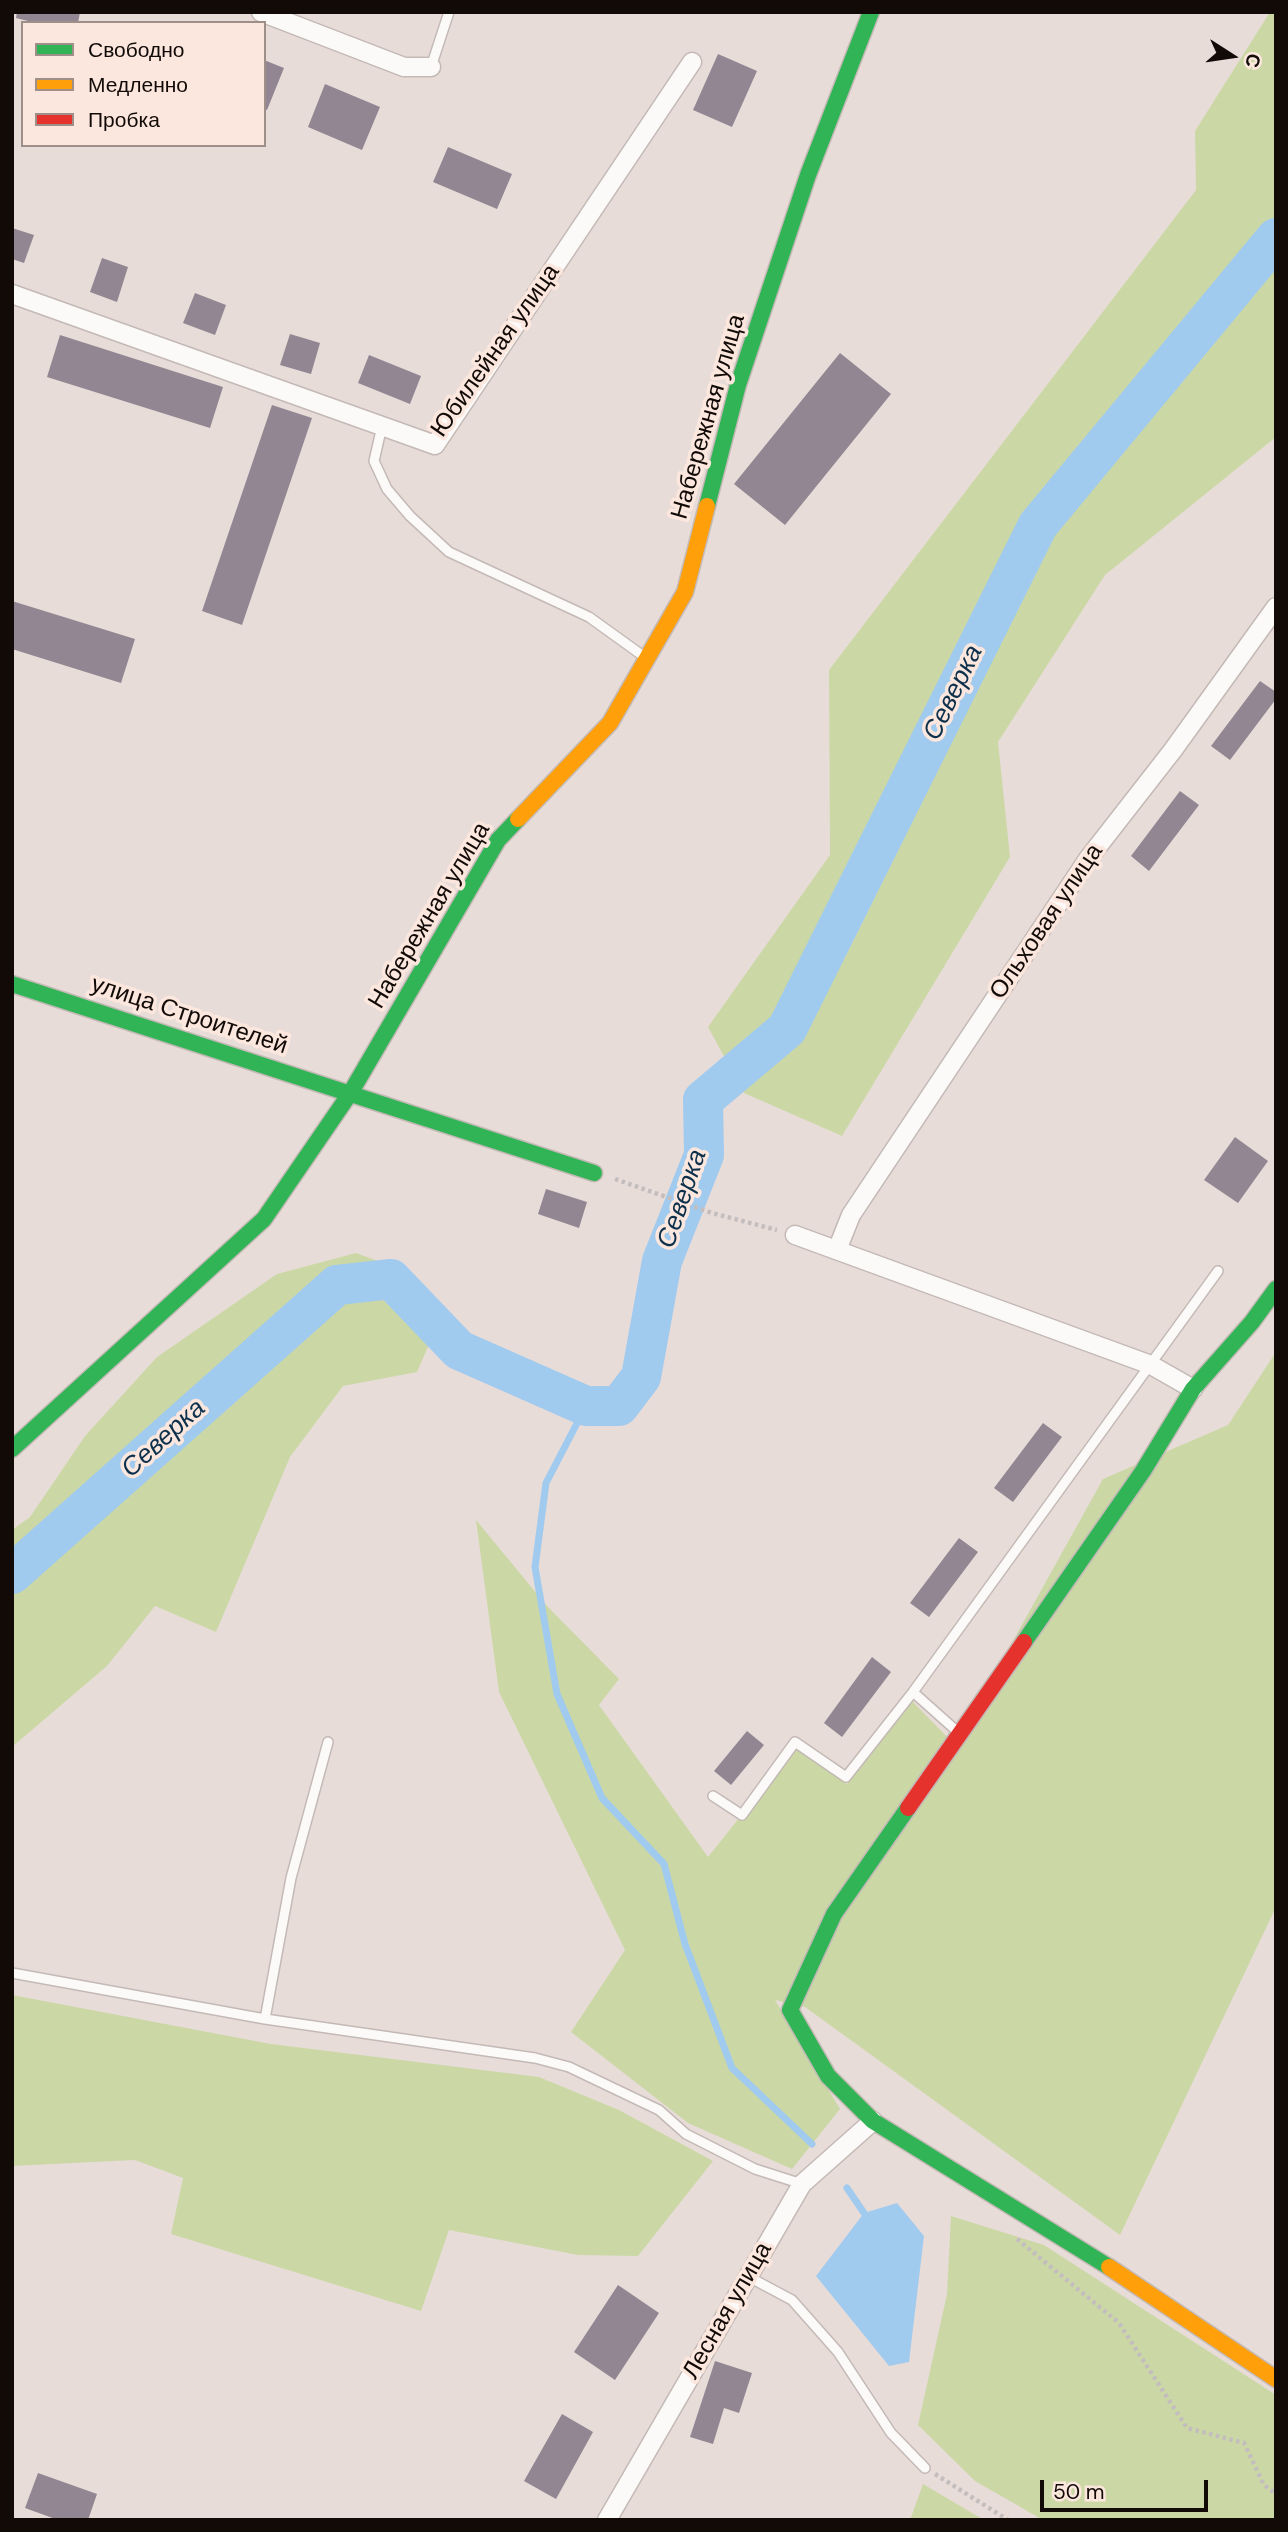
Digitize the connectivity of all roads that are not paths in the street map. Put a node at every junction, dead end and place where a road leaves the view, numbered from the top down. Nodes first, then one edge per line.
1 (261, 12) edge
2 (449, 12) edge
3 (871, 12) edge
4 (692, 62) dead end
5 (431, 67) joint
6 (12, 294) edge
7 (382, 426) junction
8 (1276, 607) edge
9 (647, 659) junction
10 (12, 984) edge
11 (351, 1092) junction
12 (594, 1173) road end
13 (795, 1235) road end
14 (837, 1250) junction
15 (1218, 1271) dead end
16 (1276, 1289) edge
17 (1151, 1365) junction
18 (1193, 1389) junction
19 (12, 1449) edge
20 (913, 1692) junction
21 (960, 1735) junction
22 (328, 1742) dead end
23 (713, 1796) dead end
24 (12, 1973) edge
25 (265, 2019) junction
26 (873, 2122) junction
27 (802, 2184) junction
28 (747, 2276) junction
29 (1275, 2377) edge
30 (926, 2468) road end
31 (607, 2520) edge

1 - 5 street
2 - 5 lane
3 - 9 street, Набережная улица
4 - 7 street, Юбилейная улица
6 - 7 street, Юбилейная улица
7 - 9 lane
8 - 14 street, Ольховая улица
9 - 11 street, Набережная улица
10 - 11 street, улица Строителей
11 - 12 street, улица Строителей
11 - 19 street, Набережная улица
13 - 14 street
14 - 17 street
15 - 17 lane
16 - 18 street
17 - 18 street
17 - 20 lane
18 - 21 street
20 - 21 lane
20 - 23 lane
21 - 26 street
22 - 25 lane
24 - 25 lane
25 - 27 lane
26 - 27 street, Лесная улица
26 - 29 street
27 - 28 street, Лесная улица
28 - 30 lane
28 - 31 street, Лесная улица

